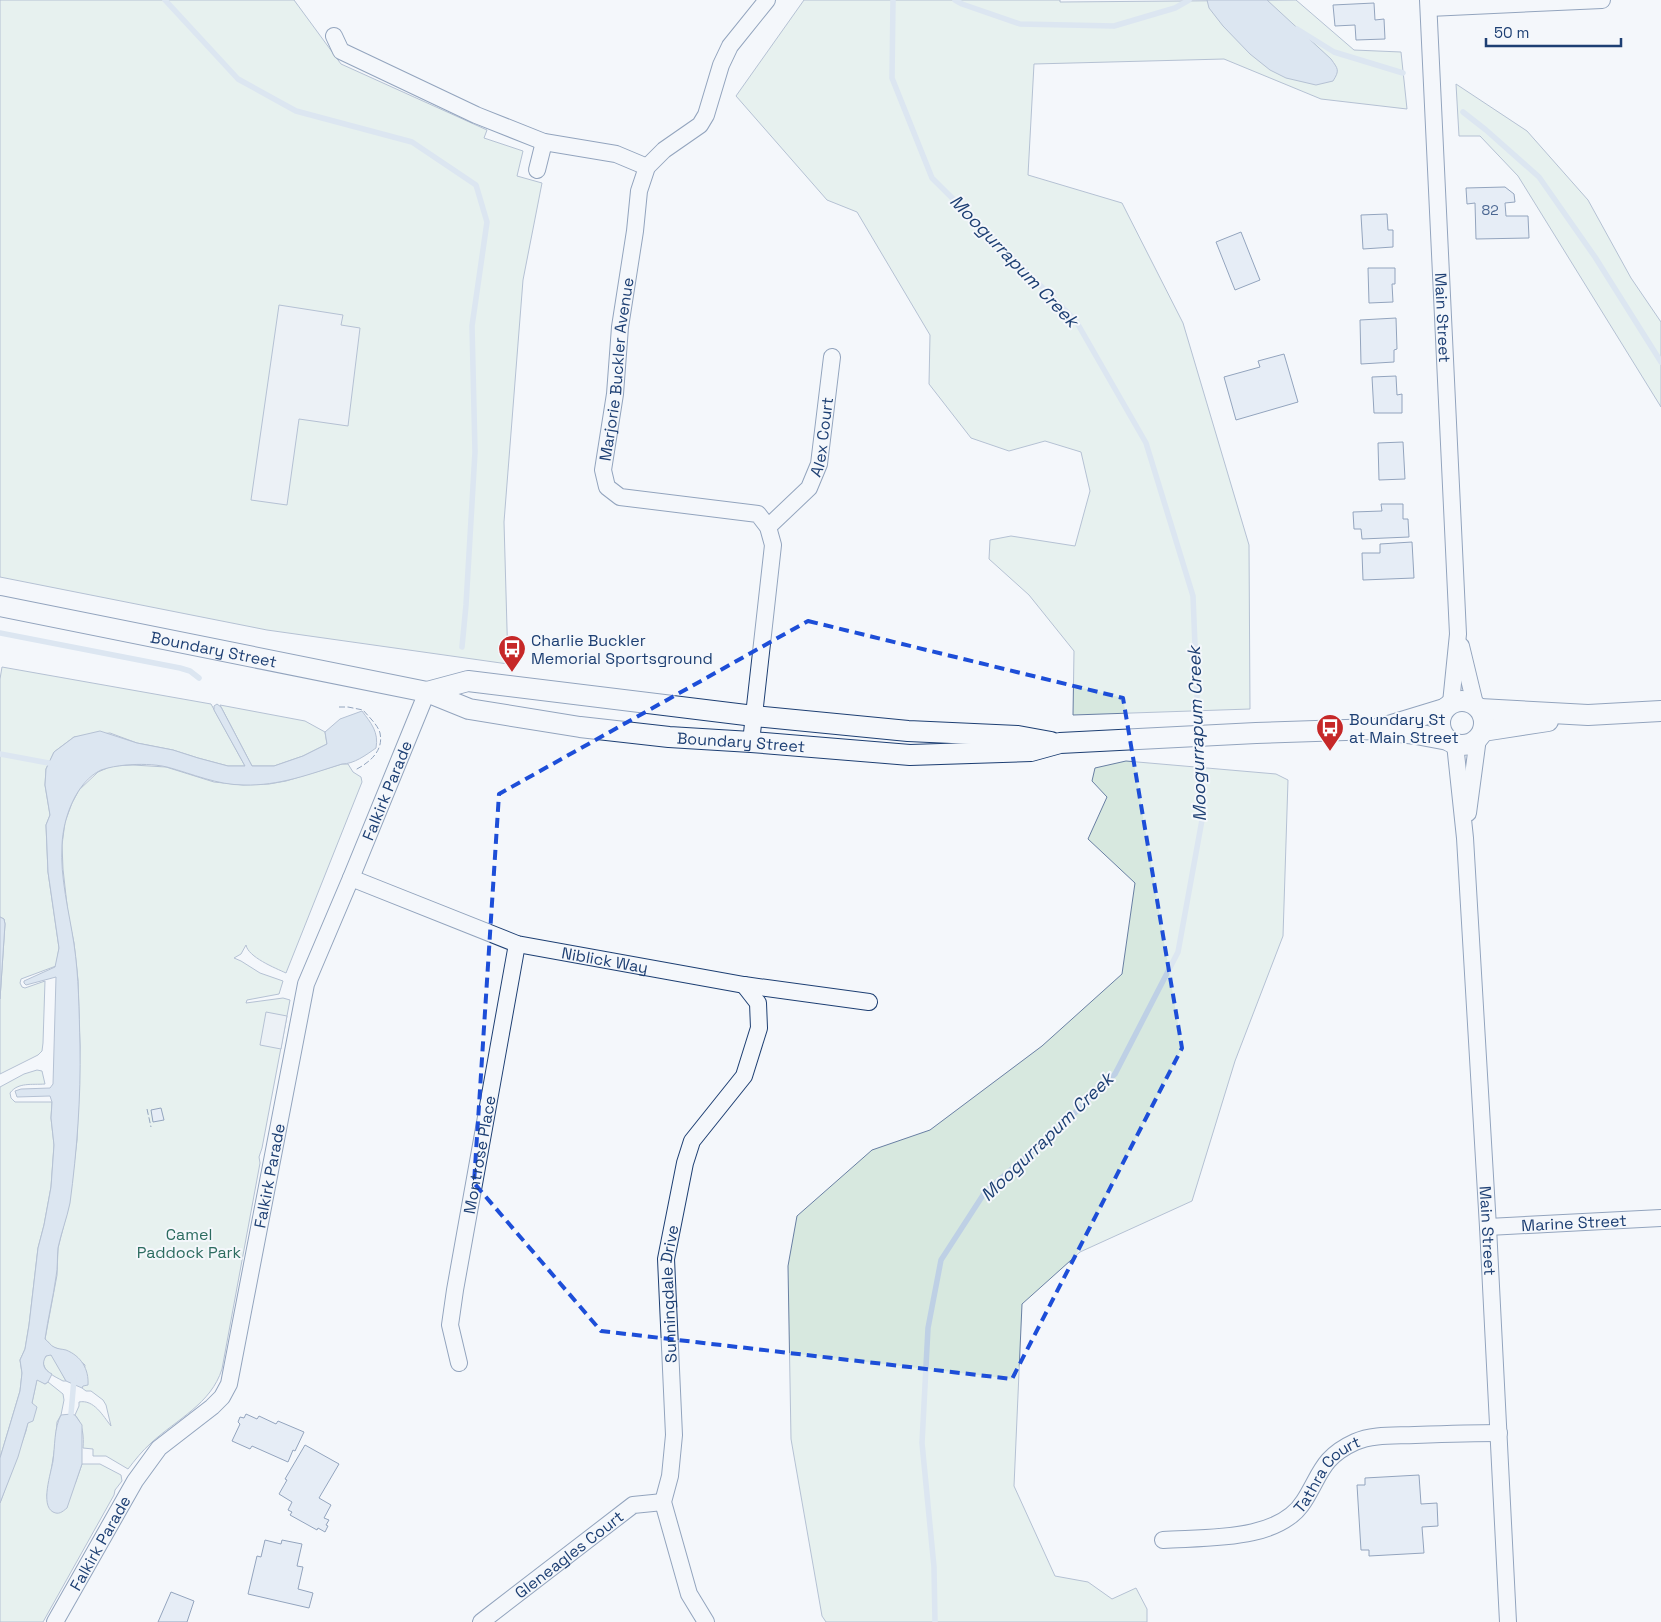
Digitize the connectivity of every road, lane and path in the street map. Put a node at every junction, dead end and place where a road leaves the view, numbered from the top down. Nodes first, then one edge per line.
1 (767, 0) edge
2 (1602, 0) edge
3 (1428, 4) edge
4 (334, 36) dead end
5 (544, 142) junction
6 (647, 167) junction
7 (537, 170) dead end
8 (832, 357) dead end
9 (768, 526) junction
10 (0, 606) edge
11 (1458, 634) junction
12 (427, 692) junction
13 (1447, 706) junction
14 (1478, 707) junction
15 (1661, 711) edge
16 (1588, 715) junction
17 (754, 716) junction
18 (1376, 729) junction
19 (1481, 735) junction
20 (751, 742) junction
21 (1451, 742) junction
22 (1060, 743) junction
23 (1465, 838) junction
24 (351, 878) junction
25 (517, 944) junction
26 (744, 985) junction
27 (869, 1002) dead end
28 (1661, 1218) edge
29 (1488, 1227) junction
30 (459, 1363) dead end
31 (1499, 1433) junction
32 (663, 1502) junction
33 (1163, 1540) dead end
34 (55, 1622) edge
35 (481, 1622) edge
36 (706, 1622) edge
37 (1508, 1622) edge

1 - 6 street, Marjorie Buckler Avenue
2 - 3 street
3 - 11 street, Main Street
4 - 5 street
5 - 6 street
5 - 7 street
6 - 9 street, Marjorie Buckler Avenue
8 - 9 street, Alex Court
9 - 17 street
10 - 12 street, Boundary Street
11 - 13 street, Main Street
11 - 14 street, Main Street
12 - 17 street, Boundary Street
12 - 20 street, Boundary Street
12 - 24 street, Falkirk Parade
13 - 14 street, Boundary Street
13 - 18 street, Boundary Street
13 - 21 street
14 - 16 street, Boundary Street
14 - 19 street
15 - 16 street, Boundary Street
16 - 19 street, Boundary Street
17 - 20 street
17 - 22 street, Boundary Street
18 - 21 street, Boundary Street
18 - 22 street, Boundary Street
19 - 21 street, Boundary Street
19 - 23 street, Main Street
20 - 22 street, Boundary Street
21 - 23 street, Main Street
23 - 29 street, Main Street
24 - 25 street, Niblick Way
24 - 34 street, Falkirk Parade
25 - 26 street, Niblick Way
25 - 30 street, Montrose Place
26 - 27 street, Niblick Way
26 - 32 street, Sunningdale Drive
28 - 29 street, Marine Street
29 - 31 street, Main Street
31 - 33 street, Tathra Court
31 - 37 street, Main Street
32 - 35 street, Gleneagles Court
32 - 36 street

